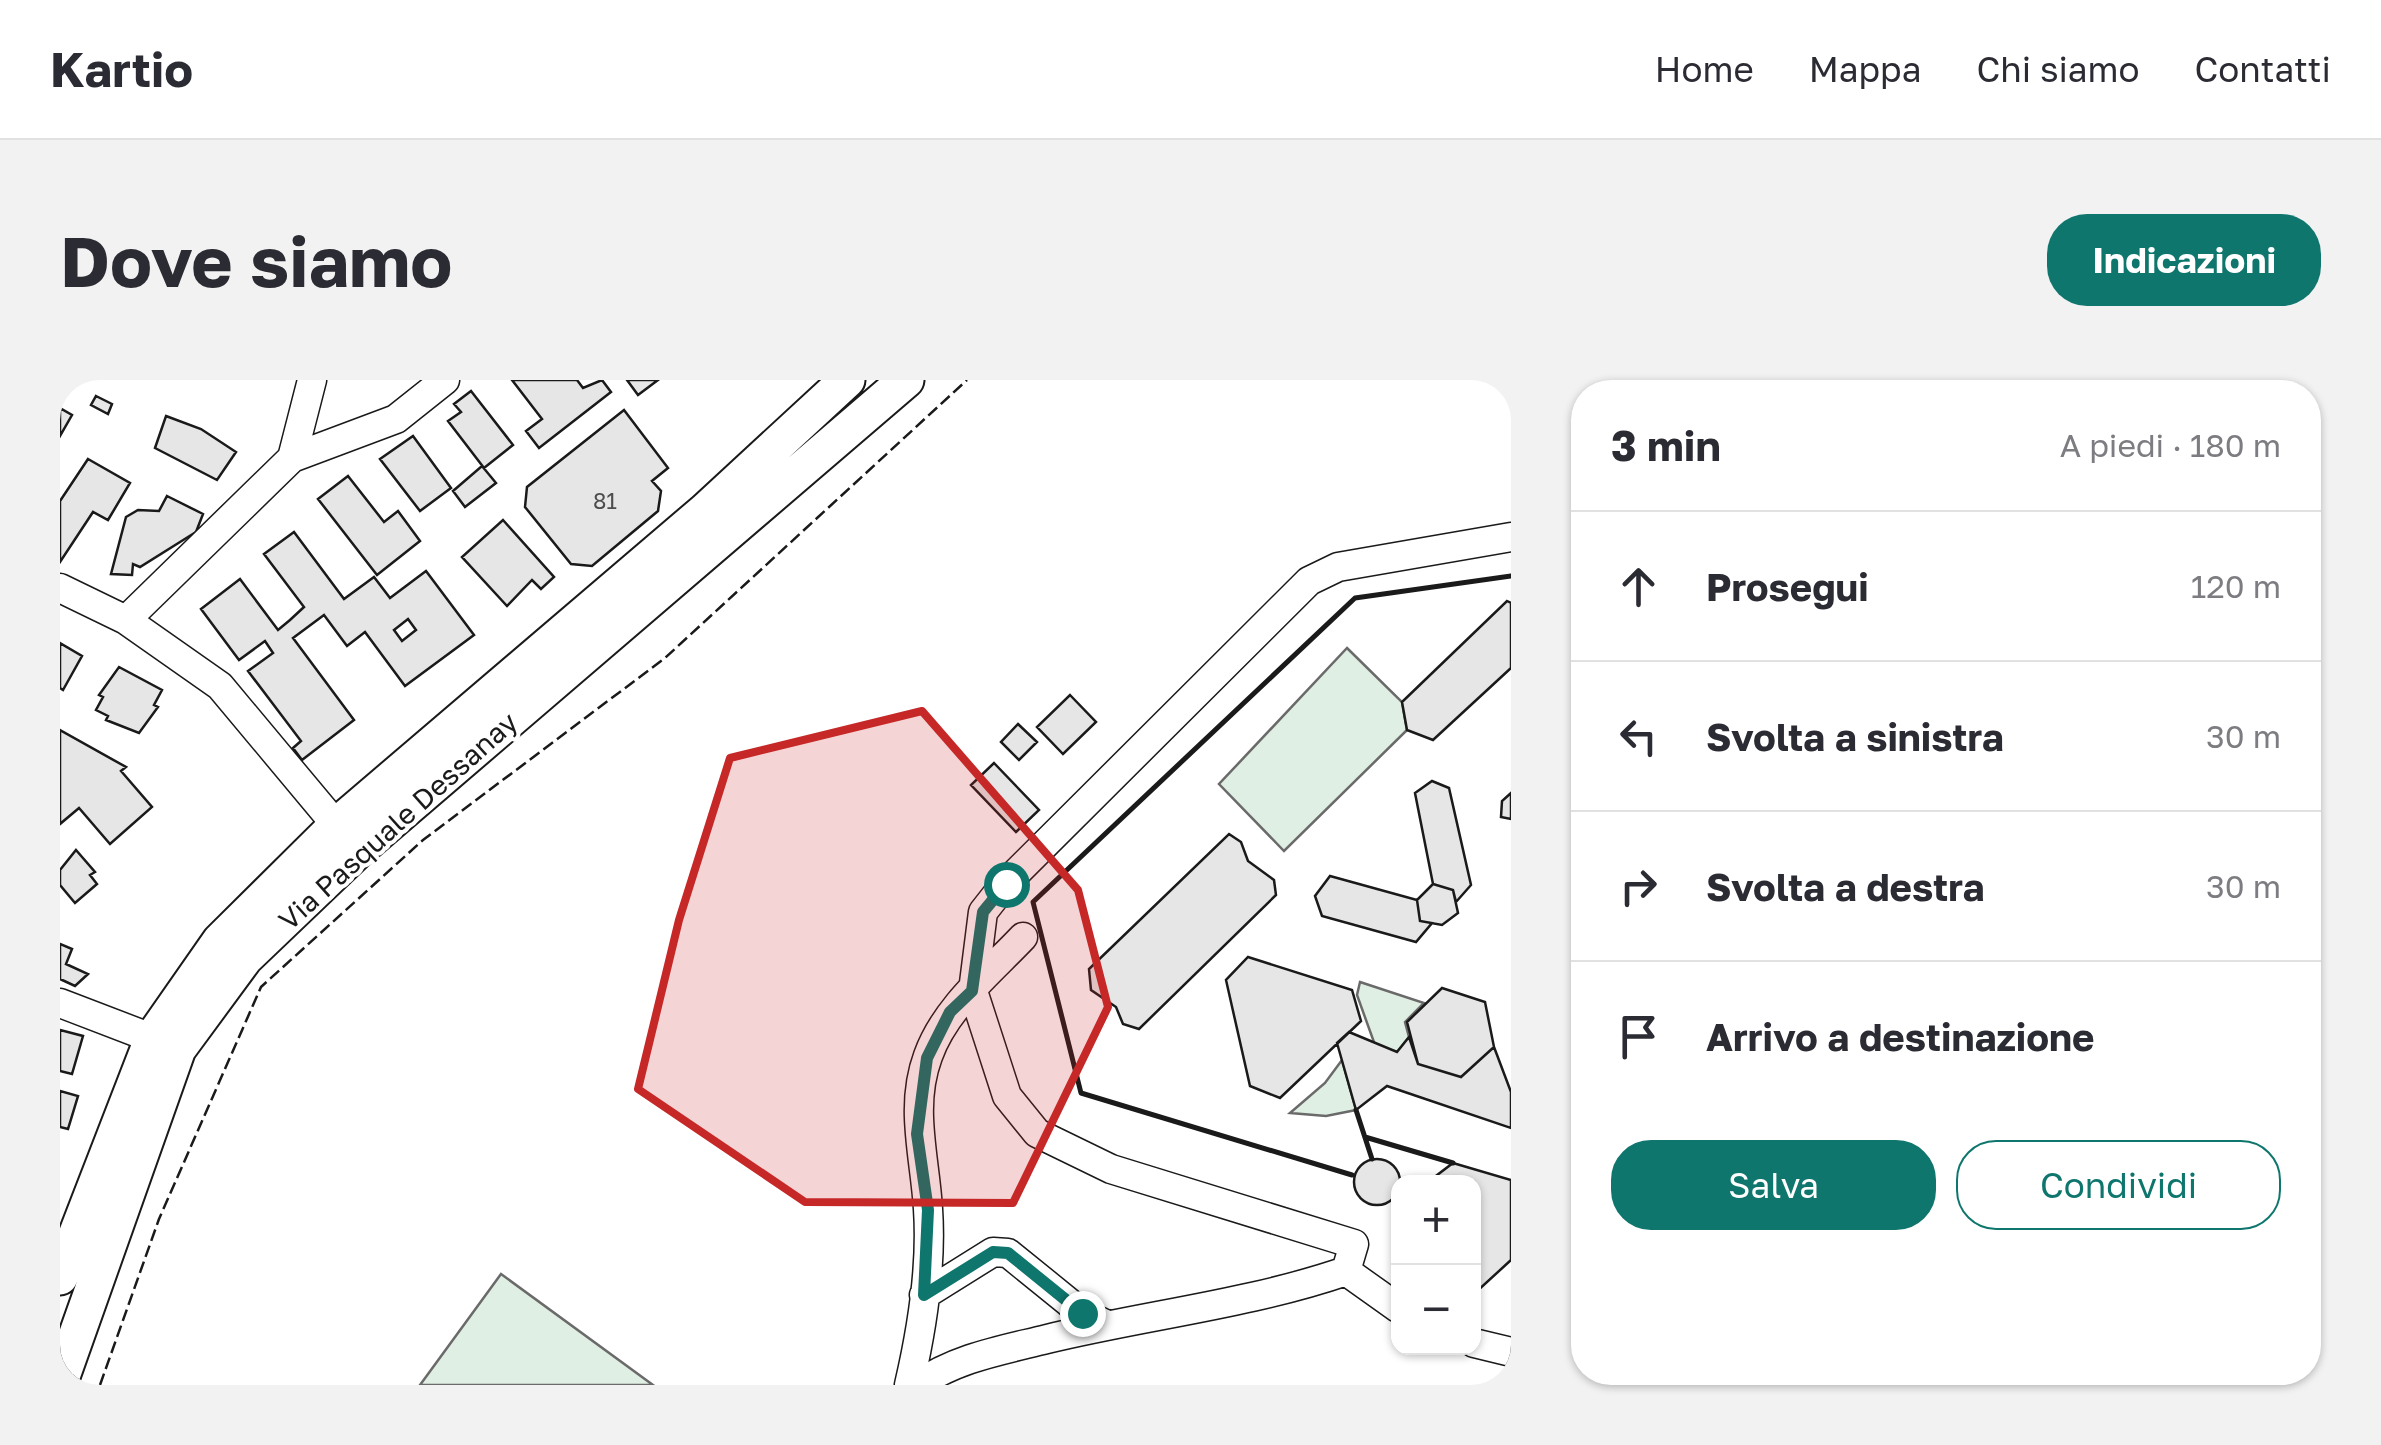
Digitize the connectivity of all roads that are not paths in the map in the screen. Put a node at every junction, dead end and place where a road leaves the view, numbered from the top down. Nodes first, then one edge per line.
1 (312, 380) edge
2 (445, 380) edge
3 (847, 380) edge
4 (906, 380) edge
5 (292, 458) junction
6 (1511, 537) edge
7 (60, 588) edge
8 (126, 620) junction
9 (347, 838) junction
10 (1023, 936) dead end
11 (972, 991) junction
12 (60, 1003) edge
13 (166, 1043) junction
14 (1346, 1271) junction
15 (60, 1278) edge
16 (924, 1295) junction
17 (1391, 1303) edge
18 (1105, 1324) junction
19 (1481, 1345) edge
20 (1511, 1352) edge
21 (60, 1382) edge
22 (909, 1385) edge
23 (918, 1385) edge

1 - 5 street
2 - 5 street
3 - 9 main road, Via Pasquale Dessanay
4 - 9 main road, Via Pasquale Dessanay
5 - 8 street
6 - 11 street
7 - 8 street
8 - 9 street
9 - 13 main road, Via Pasquale Dessanay
10 - 11 street
11 - 14 street
11 - 16 street
12 - 13 street
13 - 15 main road, Via Pasquale Dessanay
13 - 21 main road, Via Pasquale Dessanay
14 - 17 street
14 - 18 street
16 - 18 street
16 - 22 street
18 - 23 street
19 - 20 street

